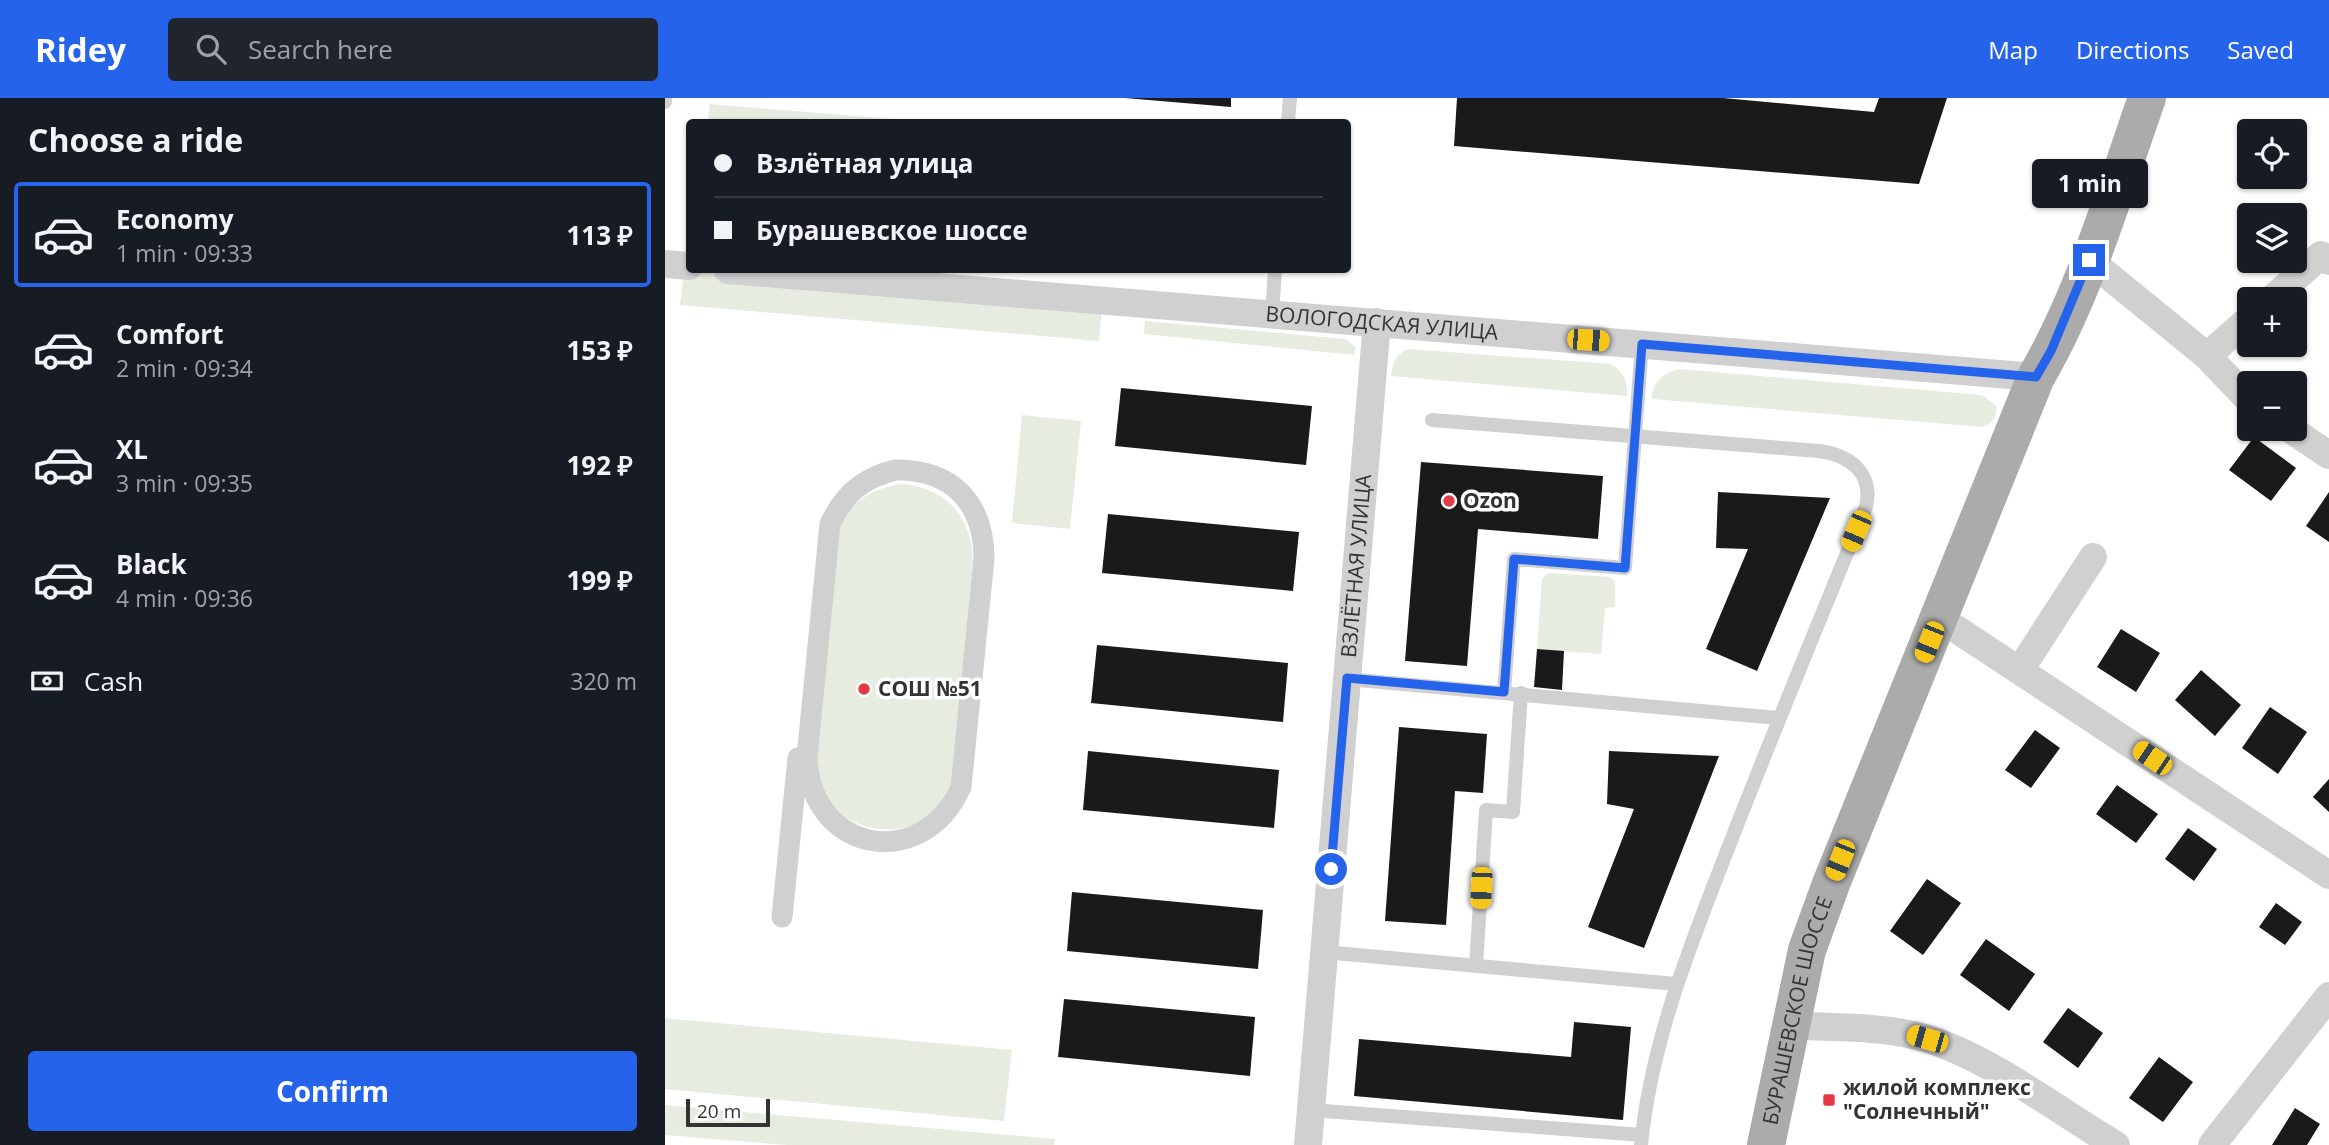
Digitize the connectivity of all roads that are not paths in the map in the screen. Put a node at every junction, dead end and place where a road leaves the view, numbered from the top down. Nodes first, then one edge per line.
1 (1290, 98) edge
2 (2147, 98) edge
3 (1288, 119) edge
4 (2327, 254) edge
5 (2089, 260) junction
6 (665, 264) edge
7 (686, 266) edge
8 (765, 273) edge
9 (1275, 273) edge
10 (2287, 287) edge
11 (1272, 314) junction
12 (1377, 322) junction
13 (2237, 330) edge
14 (1642, 344) junction
15 (2207, 356) junction
16 (2036, 377) junction
17 (2237, 387) edge
18 (1432, 420) dead end
19 (1635, 437) junction
20 (2307, 440) edge
21 (2329, 455) edge
22 (823, 534) junction
23 (2093, 557) dead end
24 (1938, 617) junction
25 (2020, 670) junction
26 (1347, 678) junction
27 (1504, 692) junction
28 (1521, 693) junction
29 (1778, 719) junction
30 (2329, 876) edge
31 (782, 917) dead end
32 (1324, 952) junction
33 (1476, 966) junction
34 (1676, 984) junction
35 (2329, 996) edge
36 (1789, 1025) junction
37 (1311, 1110) junction
38 (1641, 1140) edge
39 (1308, 1145) edge
40 (1766, 1145) edge
41 (2116, 1145) edge
42 (2212, 1145) edge

1 - 3 lane
2 - 5 main road, БУРАШЕВСКОЕ ШОССЕ
4 - 10 street
5 - 15 street
5 - 16 main road, БУРАШЕВСКОЕ ШОССЕ
6 - 7 street
8 - 11 street, ВОЛОГОДСКАЯ УЛИЦА
9 - 11 lane
11 - 12 street, ВОЛОГОДСКАЯ УЛИЦА
12 - 14 street, ВОЛОГОДСКАЯ УЛИЦА
12 - 26 street, ВЗЛЁТНАЯ УЛИЦА
13 - 15 street
14 - 16 street, ВОЛОГОДСКАЯ УЛИЦА
14 - 19 lane
15 - 17 street
16 - 24 main road, БУРАШЕВСКОЕ ШОССЕ
18 - 19 lane
19 - 27 lane
19 - 29 lane
20 - 21 street
22 - 22 street
22 - 31 street
23 - 25 street
24 - 25 street
24 - 36 main road, БУРАШЕВСКОЕ ШОССЕ
25 - 30 street
26 - 27 lane
26 - 32 street, ВЗЛЁТНАЯ УЛИЦА
27 - 28 lane
28 - 29 lane
28 - 33 lane
29 - 34 lane
32 - 33 lane
32 - 37 street, ВЗЛЁТНАЯ УЛИЦА
33 - 34 lane
34 - 38 lane
35 - 42 street
36 - 40 main road, БУРАШЕВСКОЕ ШОССЕ
36 - 41 street
37 - 38 lane
37 - 39 street, ВЗЛЁТНАЯ УЛИЦА

